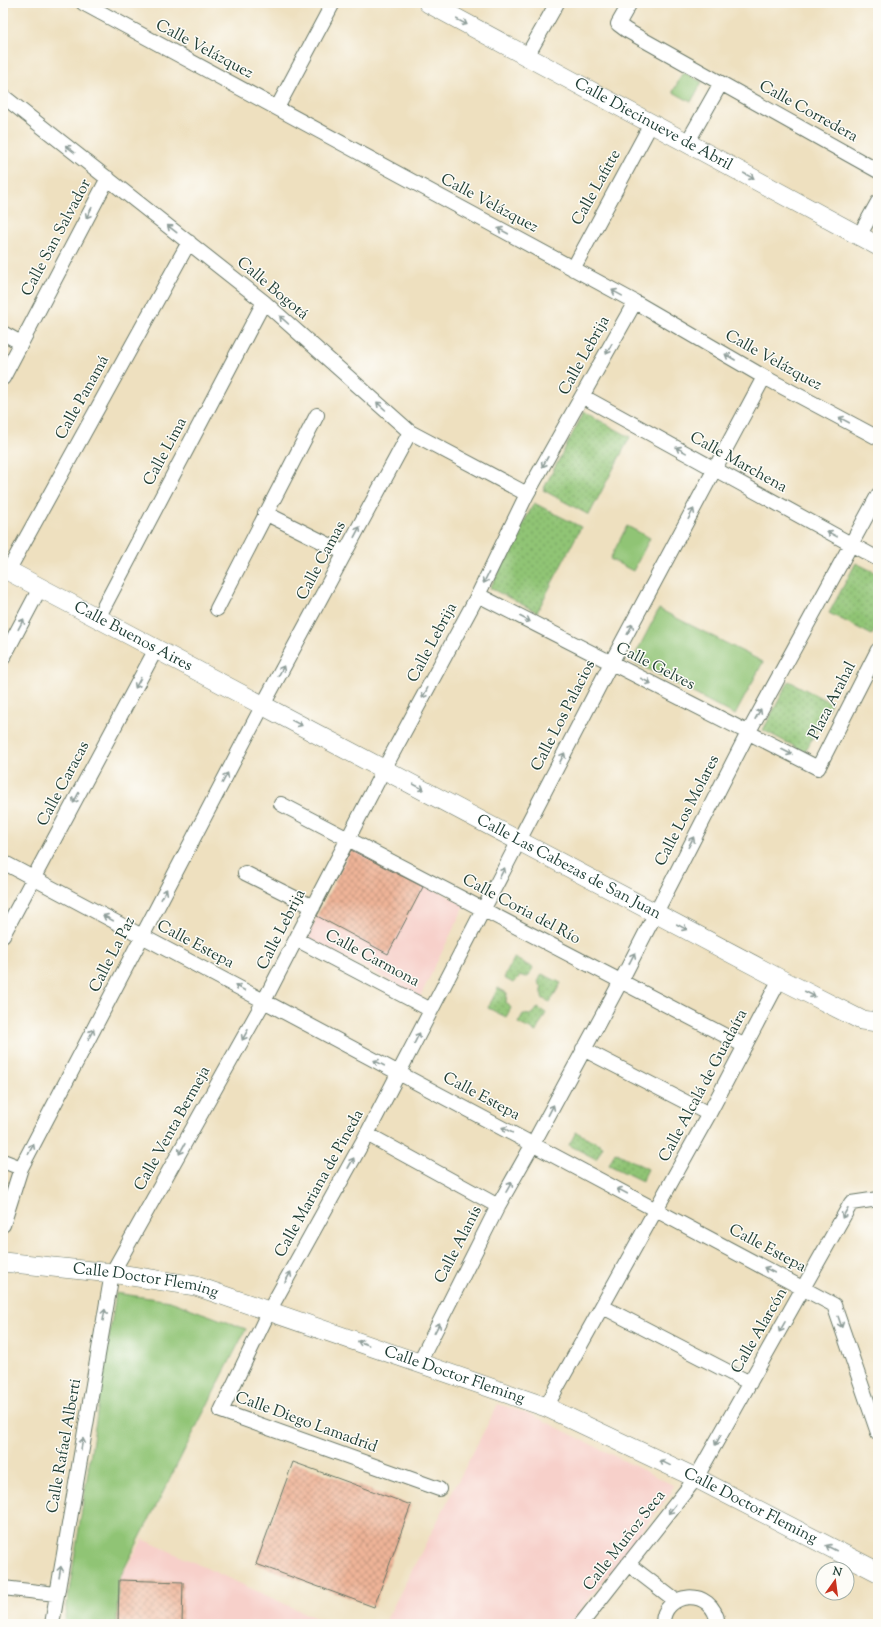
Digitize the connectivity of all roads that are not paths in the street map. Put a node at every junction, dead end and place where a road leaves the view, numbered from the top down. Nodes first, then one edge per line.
1 (82, 3) edge
2 (333, 3) edge
3 (428, 3) edge
4 (556, 3) edge
5 (630, 3) edge
6 (527, 56) junction
7 (721, 83) junction
8 (4, 100) edge
9 (277, 108) junction
10 (651, 124) junction
11 (687, 143) junction
12 (878, 171) edge
13 (108, 178) junction
14 (878, 202) edge
15 (859, 236) junction
16 (188, 242) junction
17 (878, 246) edge
18 (573, 268) junction
19 (264, 302) junction
20 (635, 302) junction
21 (3, 333) edge
22 (21, 343) junction
23 (764, 377) junction
24 (3, 378) edge
25 (582, 396) junction
26 (317, 415) dead end
27 (410, 432) junction
28 (878, 438) edge
29 (715, 469) junction
30 (527, 494) junction
31 (878, 495) edge
32 (265, 513) junction
33 (850, 544) junction
34 (345, 553) junction
35 (878, 559) edge
36 (6, 569) edge
37 (40, 588) junction
38 (478, 595) junction
39 (217, 609) dead end
40 (98, 618) junction
41 (156, 649) junction
42 (878, 650) edge
43 (3, 658) edge
44 (611, 663) junction
45 (263, 705) junction
46 (748, 733) junction
47 (818, 768) joint
48 (384, 769) junction
49 (282, 804) dead end
50 (349, 838) junction
51 (519, 841) junction
52 (3, 862) edge
53 (245, 873) dead end
54 (33, 878) junction
55 (313, 907) junction
56 (484, 909) junction
57 (655, 912) junction
58 (3, 935) edge
59 (142, 936) junction
60 (296, 939) junction
61 (780, 979) junction
62 (620, 980) junction
63 (264, 1001) junction
64 (431, 1010) junction
65 (878, 1022) edge
66 (745, 1046) junction
67 (583, 1049) junction
68 (399, 1073) junction
69 (709, 1114) junction
70 (367, 1134) junction
71 (533, 1144) junction
72 (3, 1162) edge
73 (22, 1168) junction
74 (878, 1199) edge
75 (498, 1206) junction
76 (656, 1209) junction
77 (3, 1225) edge
78 (3, 1262) edge
79 (112, 1273) junction
80 (803, 1288) junction
81 (603, 1307) junction
82 (269, 1311) junction
83 (419, 1363) junction
84 (750, 1383) junction
85 (546, 1407) junction
86 (878, 1433) edge
87 (696, 1478) junction
88 (439, 1489) dead end
89 (628, 1564) junction
90 (878, 1572) edge
91 (3, 1588) edge
92 (56, 1594) junction
93 (676, 1601) junction
94 (52, 1624) edge
95 (581, 1624) edge
96 (664, 1624) edge
97 (718, 1624) edge

1 - 9 street, Calle Velázquez
2 - 9 street
3 -> 6 street, Calle Diecinueve de Abril
4 - 6 street
5 - 7 street, Calle Corredera
6 - 10 street, Calle Diecinueve de Abril
7 - 11 street
7 - 12 street, Calle Corredera
13 -> 8 street, Calle Bogotá
18 -> 9 street, Calle Velázquez
10 - 11 street, Calle Diecinueve de Abril
10 - 18 street, Calle Lafitte
11 -> 15 street, Calle Diecinueve de Abril
16 -> 13 street, Calle Bogotá
13 -> 22 street, Calle San Salvador
14 - 15 street
15 - 17 street, Calle Diecinueve de Abril
16 - 19 street, Calle Bogotá
16 - 36 street, Calle Panamá
20 -> 18 street, Calle Velázquez
27 -> 19 street, Calle Bogotá
19 - 40 street, Calle Lima
23 -> 20 street, Calle Velázquez
20 -> 25 street, Calle Lebrija
21 - 22 street
22 - 24 street, Calle San Salvador
28 -> 23 street, Calle Velázquez
23 - 29 street, Calle Los Palacios
29 -> 25 street, Calle Marchena
25 -> 30 street, Calle Lebrija
26 - 32 street
27 - 30 street, Calle Bogotá
34 -> 27 street, Calle Camas
33 -> 29 street, Calle Marchena
44 -> 29 street, Calle Los Palacios
30 -> 38 street, Calle Lebrija
31 - 33 street, Calle Los Molares
32 - 34 street
32 - 39 street
33 - 35 street, Calle Marchena
46 -> 33 street, Calle Los Molares
45 -> 34 street, Calle Camas
36 - 37 street, Calle Buenos Aires
37 - 40 street, Calle Buenos Aires
43 -> 37 street
38 -> 44 street, Calle Gelves
38 -> 48 street, Calle Lebrija
40 - 41 street, Calle Buenos Aires
41 - 45 street, Calle Buenos Aires
41 -> 54 street, Calle Caracas
42 - 47 street, Plaza Arahal
44 -> 46 street, Calle Gelves
51 -> 44 street, Calle Los Palacios
45 -> 48 street, Calle Las Cabezas de San Juan
59 -> 45 street, Calle La Paz
46 -> 47 street, Calle Gelves
57 -> 46 street, Calle Los Molares
48 - 50 street, Calle Lebrija
48 -> 51 street, Calle Las Cabezas de San Juan
49 - 50 street, Calle Coria del Río
50 - 55 street, Calle Lebrija
50 - 56 street, Calle Coria del Río
56 -> 51 street, Calle Los Palacios
51 - 57 street, Calle Las Cabezas de San Juan
52 - 54 street, Calle Estepa
53 - 55 street
54 - 58 street, Calle Caracas
59 -> 54 street, Calle Estepa
55 - 60 street, Calle Lebrija
56 - 62 street, Calle Coria del Río
56 - 64 street, Calle Los Palacios
57 -> 61 street, Calle Las Cabezas de San Juan
62 -> 57 street, Calle Los Molares
63 -> 59 street, Calle Estepa
73 -> 59 street, Calle La Paz
60 - 63 street, Calle Lebrija
60 - 64 street, Calle Carmona
61 -> 65 street, Calle Las Cabezas de San Juan
61 - 66 street, Calle Alcalá de Guadaíra
62 - 66 street, Calle Coria del Río
62 - 67 street, Calle Los Molares
68 -> 63 street, Calle Estepa
63 -> 79 street, Calle Venta Bermeja
68 -> 64 street, Calle Los Palacios
66 - 69 street, Calle Alcalá de Guadaíra
67 - 69 street
71 -> 67 street, Calle Los Molares
68 - 70 street, Calle Mariana de Pineda
71 -> 68 street, Calle Estepa
69 - 76 street, Calle Alcalá de Guadaíra
70 - 75 street
82 -> 70 street, Calle Mariana de Pineda
75 -> 71 street, Calle Alanís
76 -> 71 street, Calle Estepa
72 - 73 street
73 - 77 street, Calle La Paz
74 -> 80 street, Calle Alarcón
83 -> 75 street, Calle Alanís
80 -> 76 street, Calle Estepa
76 - 81 street, Calle Alcalá de Guadaíra
78 - 79 street, Calle Doctor Fleming
79 - 82 street, Calle Doctor Fleming
92 -> 79 street, Calle Rafael Alberti
80 -> 84 street, Calle Alarcón
80 -> 86 street, Calle Estepa
81 - 84 street
81 - 85 street, Calle Alcalá de Guadaíra
83 -> 82 street, Calle Doctor Fleming
82 - 88 street, Calle Diego Lamadrid
83 - 85 street, Calle Doctor Fleming
84 -> 87 street, Calle Alarcón
87 -> 85 street, Calle Doctor Fleming
87 -> 89 street, Calle Muñoz Seca
90 -> 87 street, Calle Doctor Fleming
89 - 93 street
89 - 95 street, Calle Muñoz Seca
91 - 92 street
92 - 94 street, Calle Rafael Alberti
93 - 96 street
93 - 97 street

